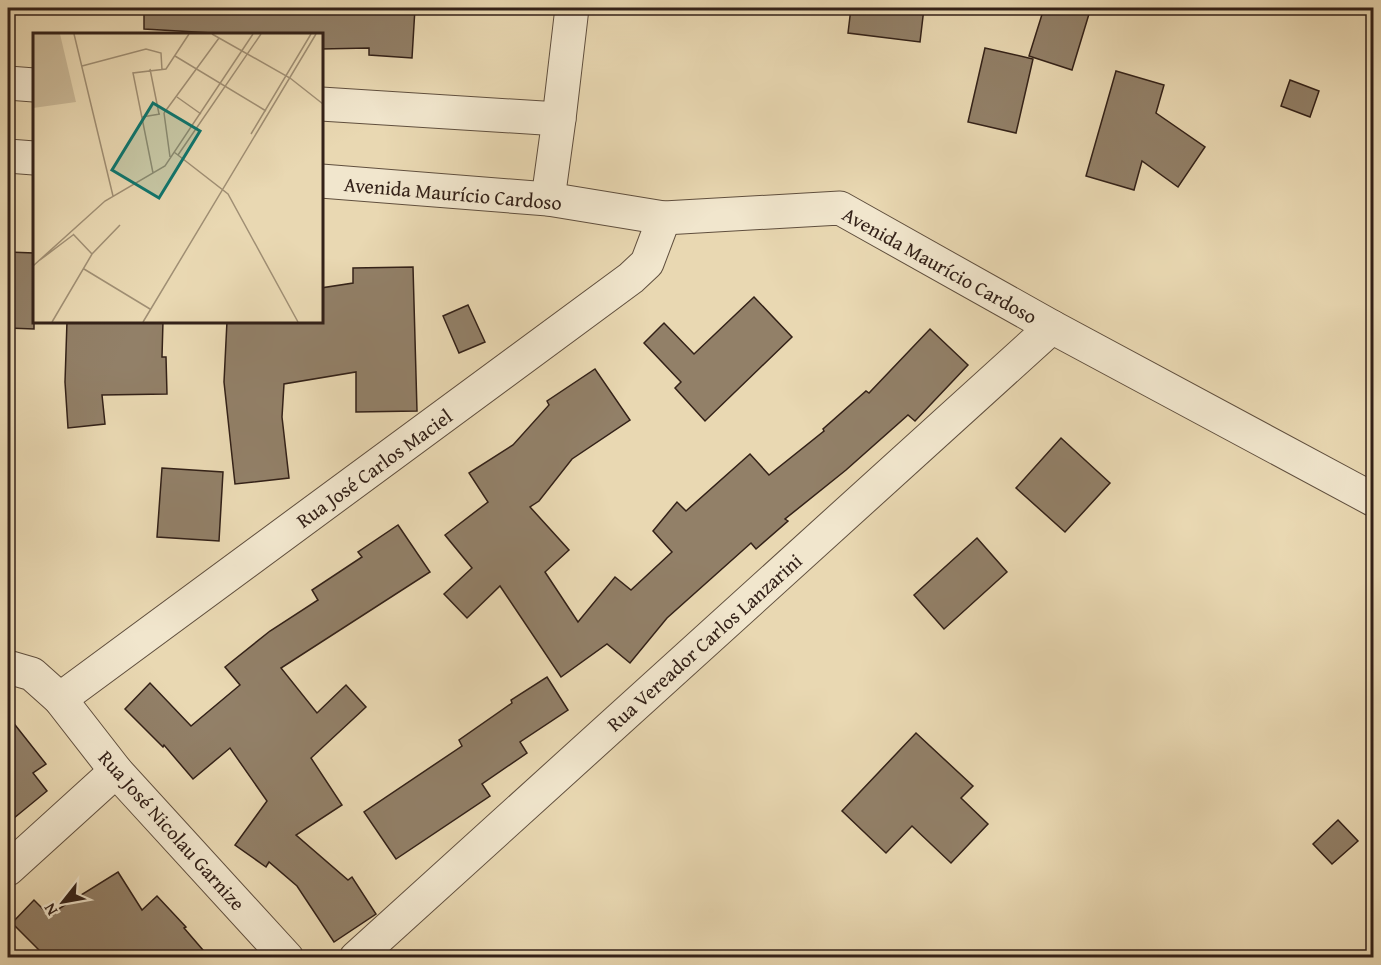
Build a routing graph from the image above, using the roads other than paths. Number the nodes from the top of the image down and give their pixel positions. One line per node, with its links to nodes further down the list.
1 (572, 8): 5 (street)
2 (8, 83): 3 (street)
3 (33, 85)
4 (322, 104): 5 (street)
5 (560, 119): 9 (street)
6 (8, 156): 7 (street)
7 (33, 158)
8 (322, 181): 9 (street, Avenida Maurício Cardoso)
9 (548, 199): 10 (street, Avenida Maurício Cardoso)
10 (664, 218): 11 (street, Avenida Maurício Cardoso); 14 (street, Rua José Carlos Maciel)
11 (1052, 327): 12 (street, Avenida Maurício Cardoso); 18 (street, Rua Vereador Carlos Lanzarini)
12 (1374, 500)
13 (8, 667): 14 (street, Rua José Nicolau Garnize)
14 (60, 699): 15 (street, Rua José Nicolau Garnize)
15 (116, 771): 16 (street); 17 (street, Rua José Nicolau Garnize)
16 (8, 869)
17 (287, 957)
18 (356, 957)

